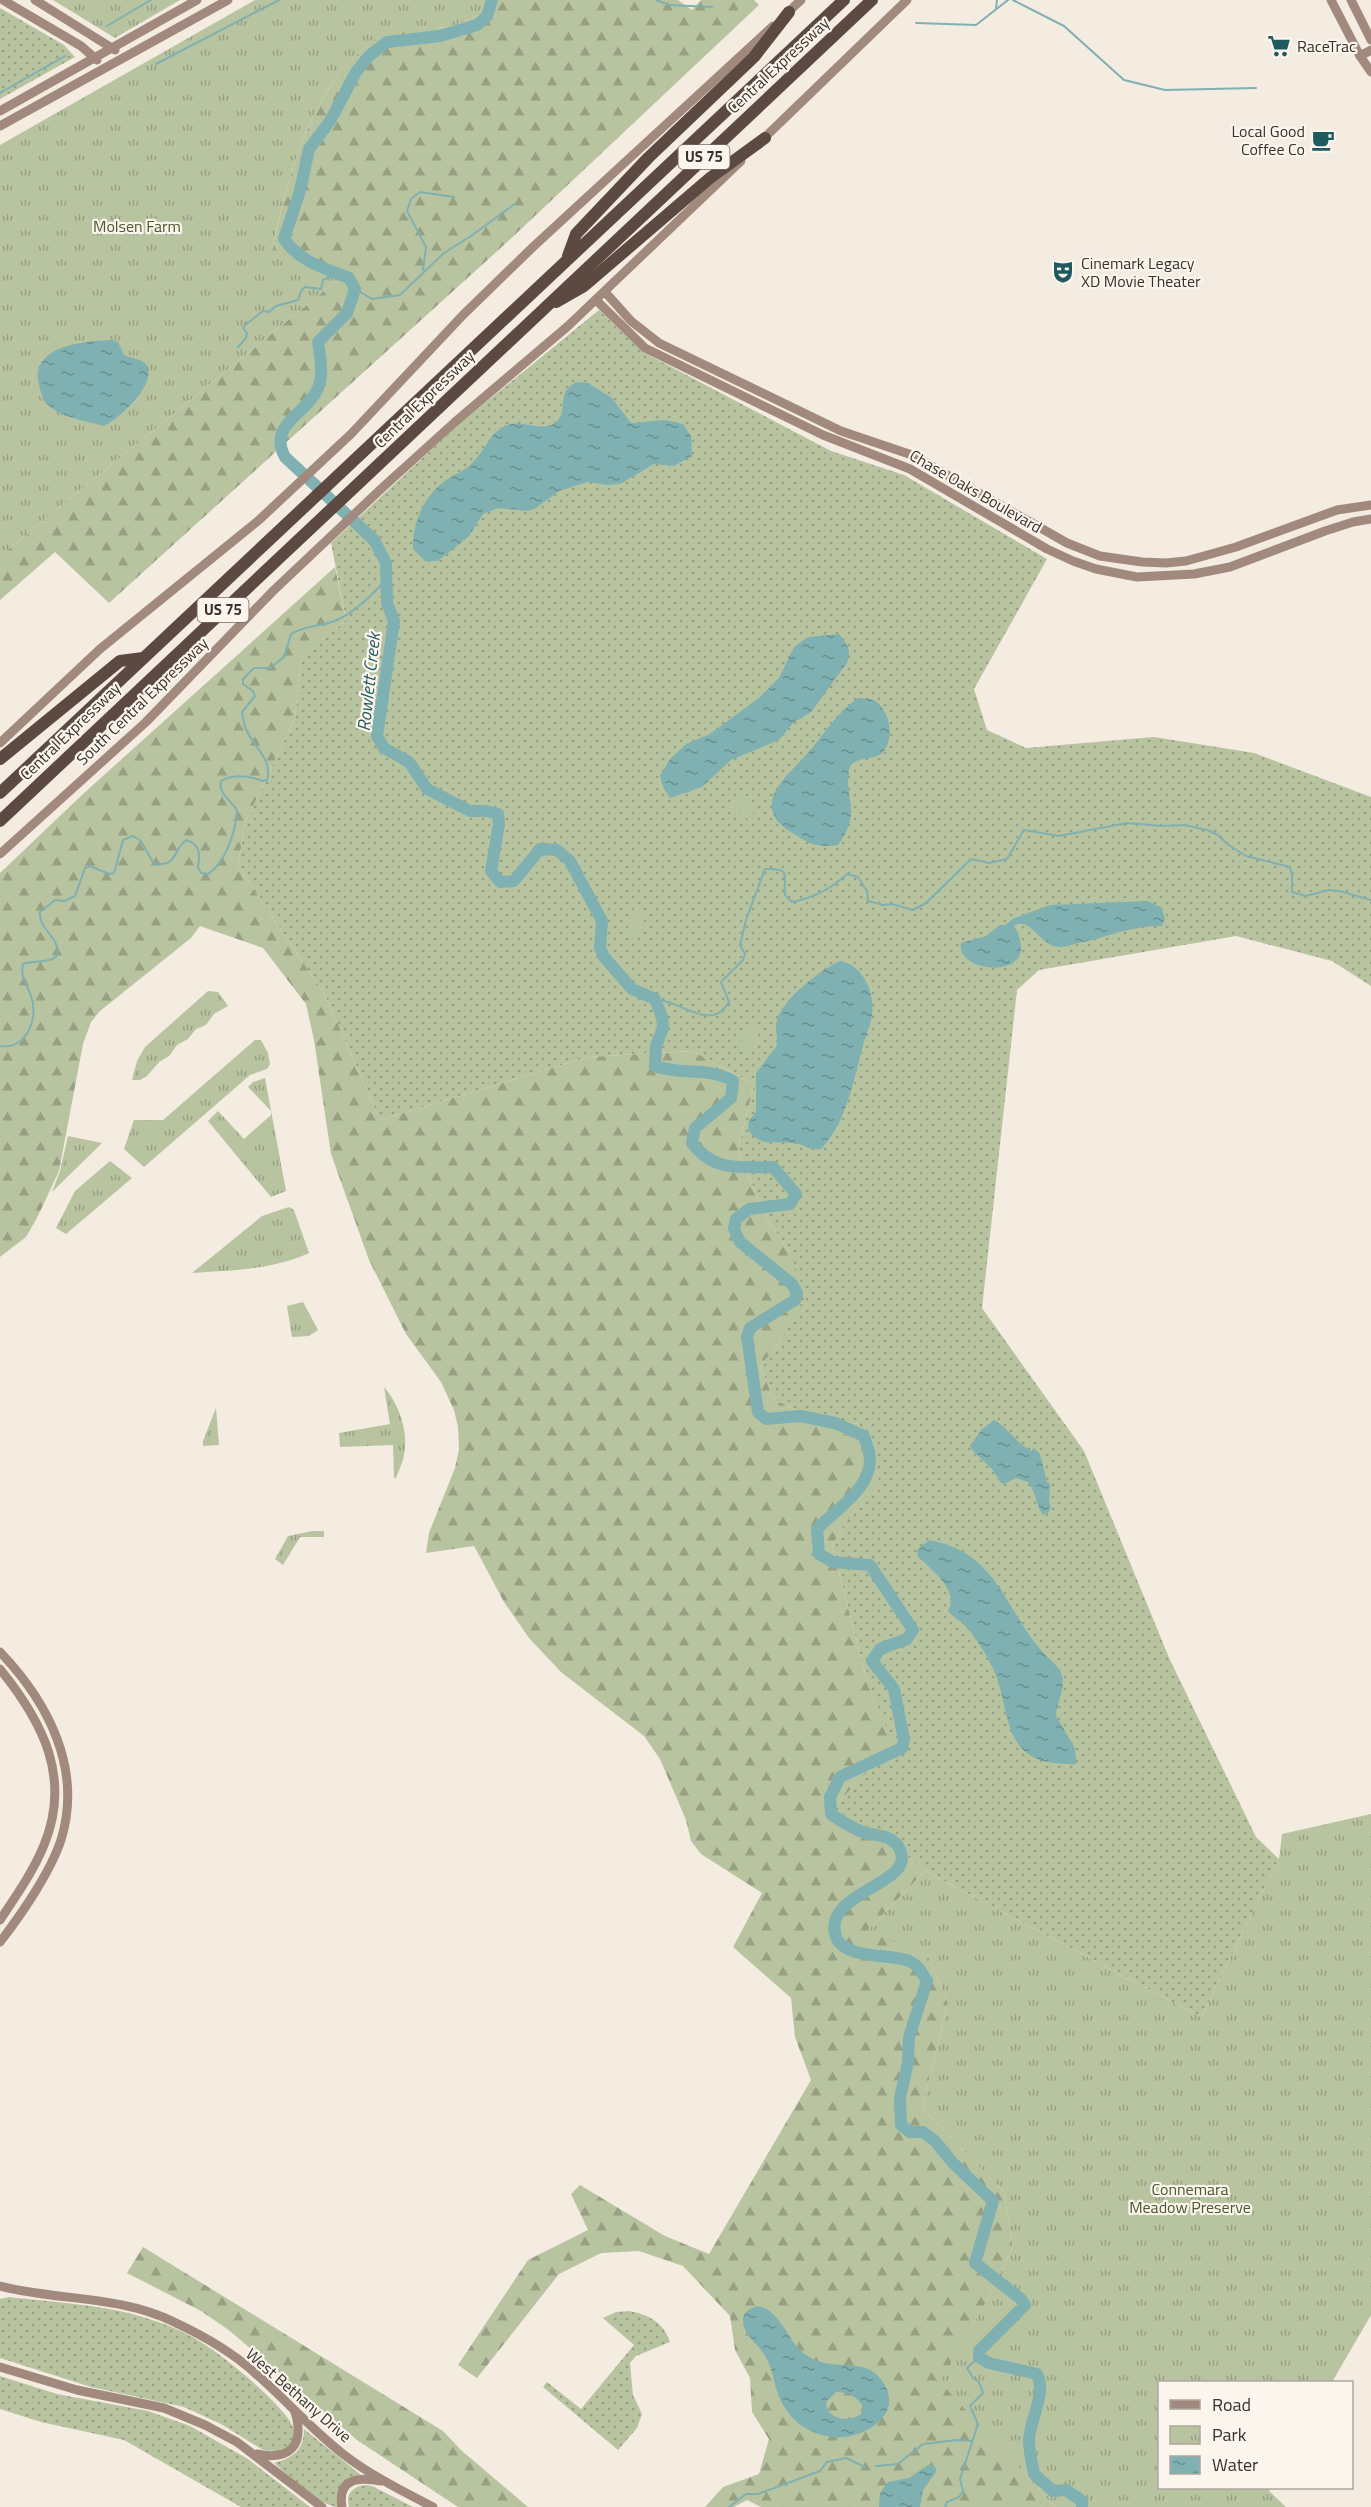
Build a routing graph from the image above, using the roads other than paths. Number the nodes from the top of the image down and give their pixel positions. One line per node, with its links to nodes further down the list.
1 (3, 0): 16 (main road)
2 (34, 0): 13 (main road)
3 (197, 0): 13 (main road)
4 (228, 0): 17 (main road)
5 (801, 0): 11 (main road, Central Expressway)
6 (844, 0): 23 (highway, Central Expressway / US 75)
7 (872, 0): 26 (highway, Central Expressway / US 75)
8 (907, 0): 22 (main road)
9 (1331, 0): 15 (main road)
10 (1351, 0): 12 (main road)
11 (789, 12): 23 (highway); 39 (main road, Central Expressway)
12 (1371, 40)
13 (113, 48): 16 (main road); 17 (main road)
14 (1371, 50): 15 (main road)
15 (1360, 56): 19 (main road)
16 (95, 57): 18 (main road); 20 (main road)
17 (120, 60): 18 (main road)
18 (106, 67): 21 (main road)
19 (1371, 72)
20 (0, 111)
21 (0, 126)
22 (765, 138): 24 (main road); 26 (highway)
23 (567, 260): 38 (highway, Central Expressway / US 75)
24 (605, 292): 25 (main road); 27 (main road, Chase Oaks Boulevard)
25 (596, 300): 28 (main road, Chase Oaks Boulevard); 43 (main road, South Central Expressway)
26 (537, 314): 42 (highway, Central Expressway / US 75)
27 (710, 367): 28 (main road); 29 (main road, Chase Oaks Boulevard)
28 (704, 378): 29 (main road, Chase Oaks Boulevard)
29 (839, 436): 30 (main road, Chase Oaks Boulevard); 31 (main road, Chase Oaks Boulevard)
30 (972, 490): 31 (main road); 34 (main road, Chase Oaks Boulevard)
31 (966, 501): 36 (main road, Chase Oaks Boulevard)
32 (1371, 505): 35 (main road, Chase Oaks Boulevard)
33 (1371, 519): 37 (main road, Chase Oaks Boulevard)
34 (1100, 556): 35 (main road, Chase Oaks Boulevard); 36 (main road)
35 (1153, 562): 37 (main road)
36 (1096, 569): 37 (main road, Chase Oaks Boulevard)
37 (1152, 576)
38 (143, 658): 40 (highway); 41 (highway, Central Expressway / US 75)
39 (0, 743)
40 (0, 759)
41 (0, 793)
42 (0, 821)
43 (0, 854)
44 (0, 1652): 47 (main road)
45 (0, 1670): 46 (main road)
46 (0, 1920)
47 (0, 1942)
48 (0, 2286): 49 (main road, West Bethany Drive)
49 (11, 2289): 50 (main road); 52 (main road, West Bethany Drive)
50 (0, 2292)
51 (0, 2367): 53 (main road)
52 (294, 2412): 53 (main road); 54 (main road, West Bethany Drive)
53 (252, 2453): 55 (main road)
54 (386, 2482): 56 (main road); 57 (main road, West Bethany Drive)
55 (322, 2507)
56 (342, 2507)
57 (433, 2507)

